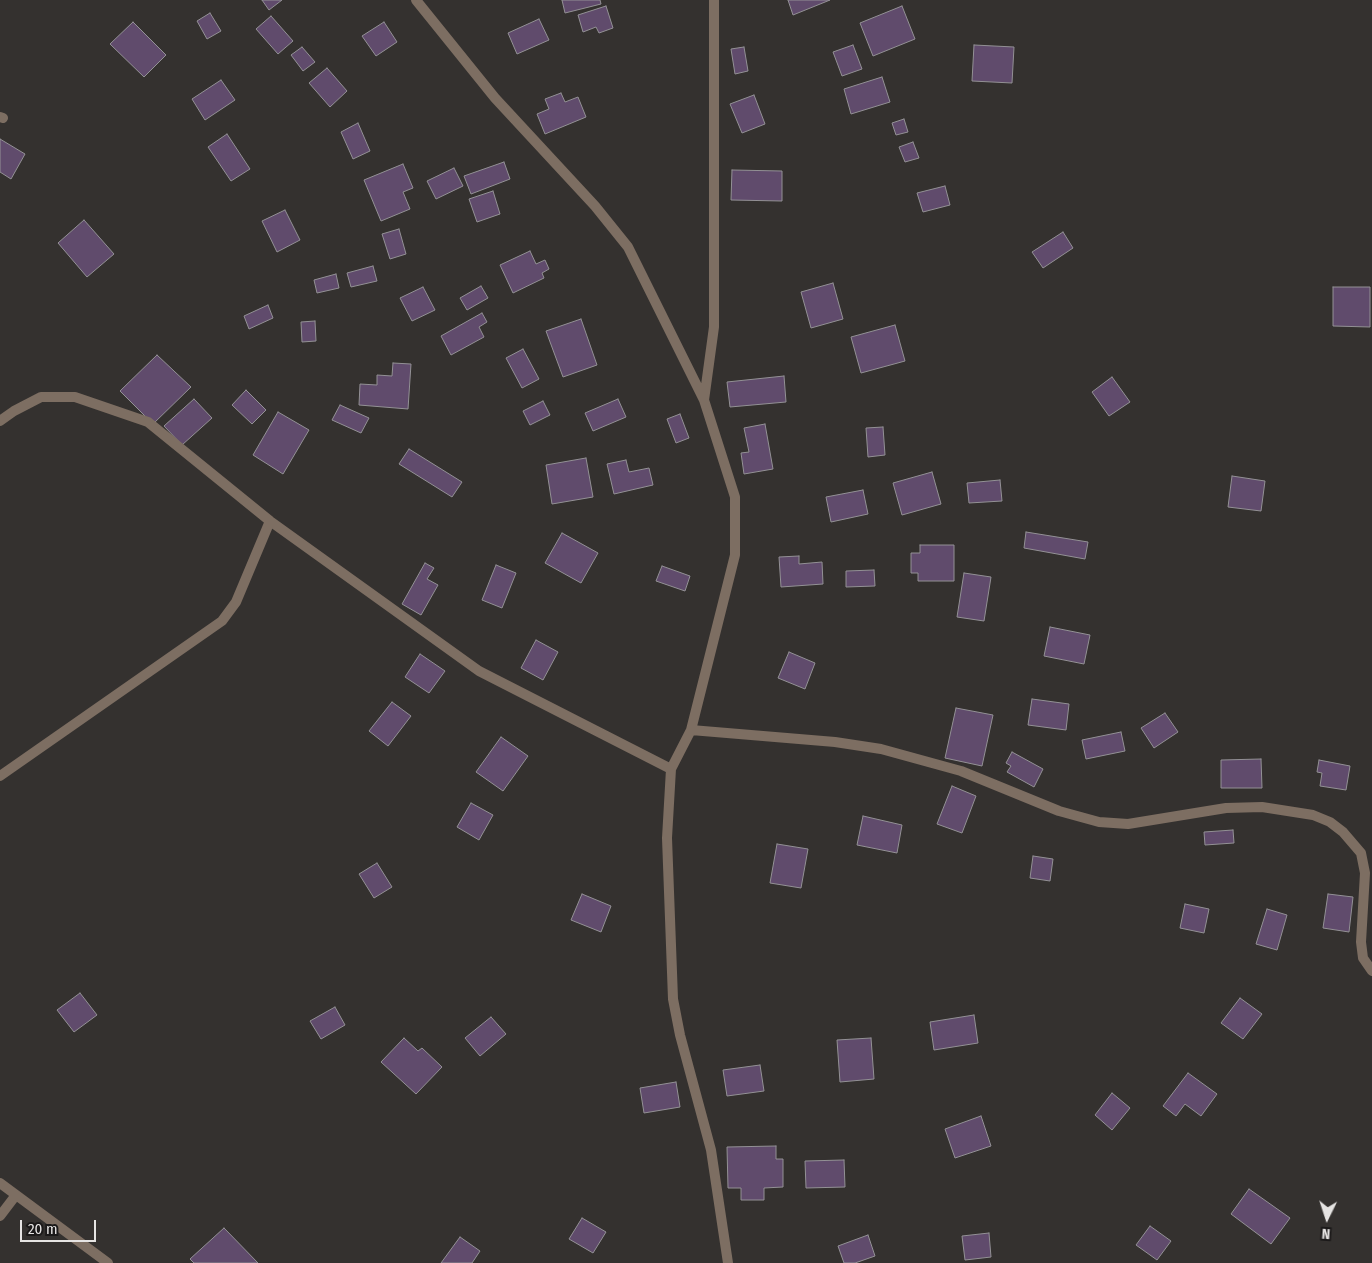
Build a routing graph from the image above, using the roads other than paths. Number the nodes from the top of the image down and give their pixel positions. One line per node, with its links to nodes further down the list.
1 (416, 0): 3 (street)
2 (714, 0): 3 (street)
3 (704, 400): 6 (street)
4 (0, 421): 5 (street)
5 (270, 521): 7 (street); 8 (street)
6 (691, 730): 7 (street); 9 (street)
7 (671, 769): 14 (street)
8 (0, 776)
9 (1372, 971)
10 (0, 1183): 11 (street)
11 (16, 1195): 12 (street); 13 (street)
12 (0, 1216)
13 (108, 1263)
14 (728, 1263)

